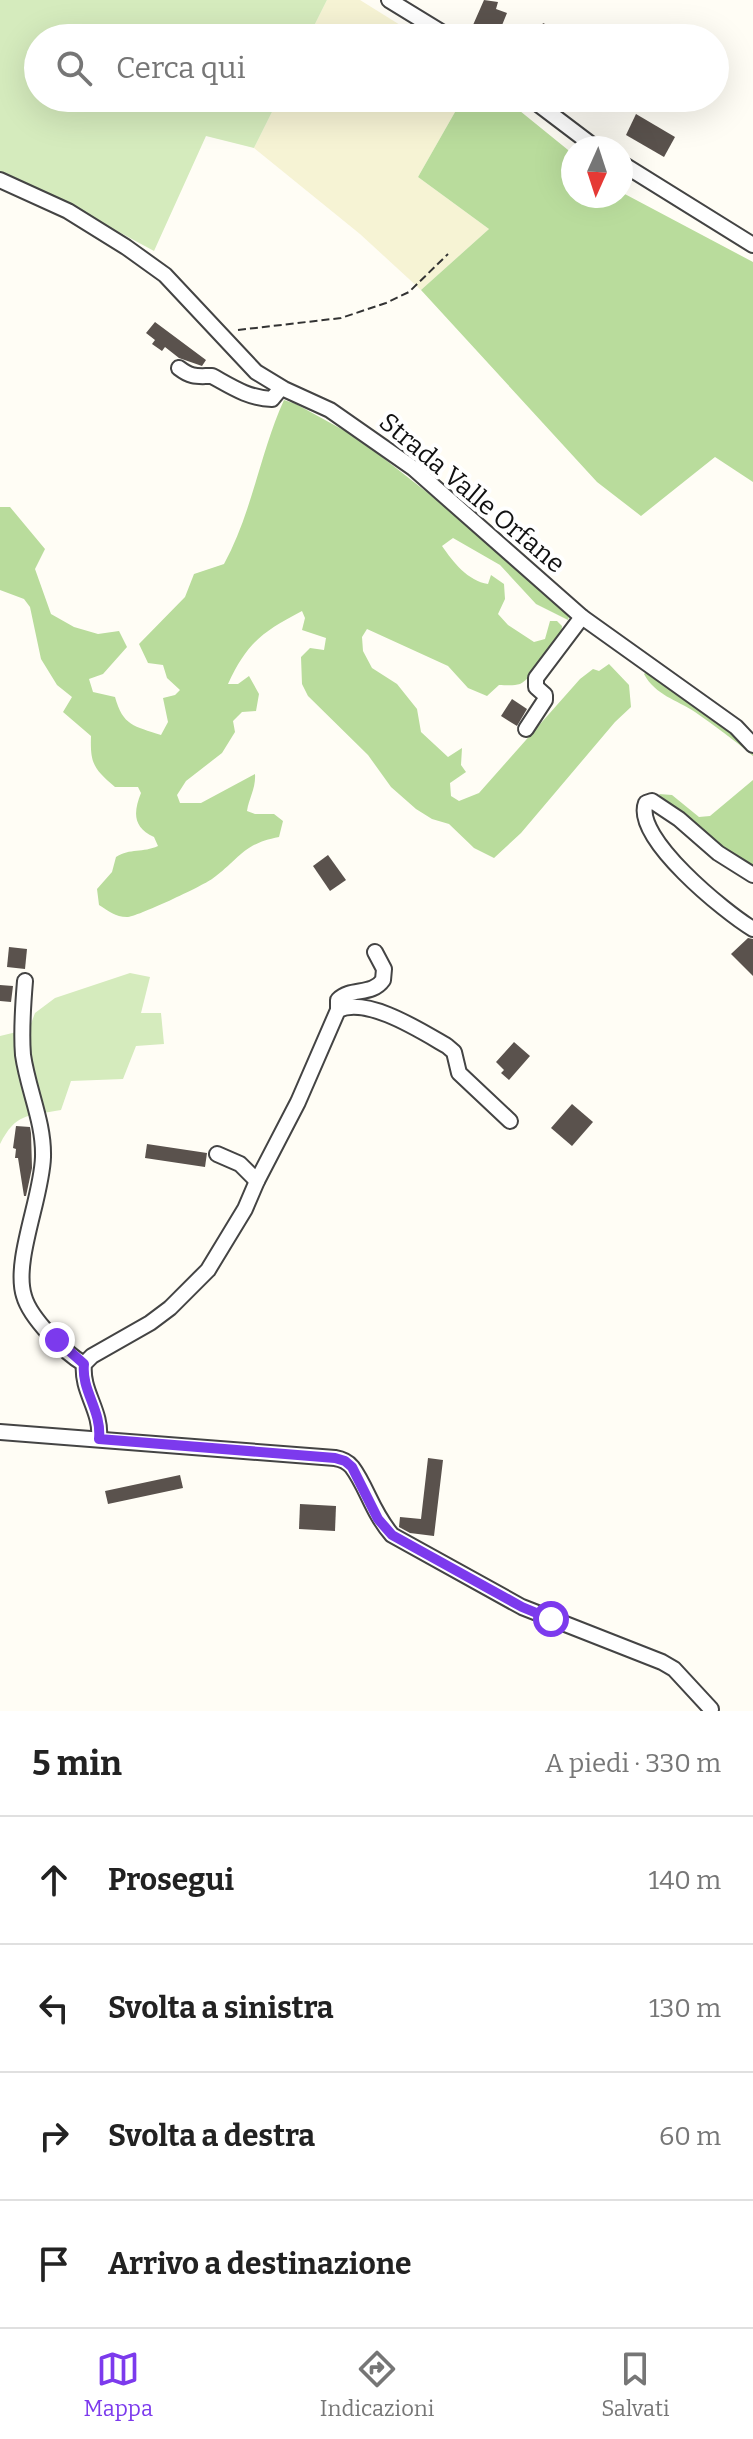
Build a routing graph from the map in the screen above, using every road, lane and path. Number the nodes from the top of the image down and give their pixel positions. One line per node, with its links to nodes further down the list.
1 (389, 0): 2 (street)
2 (428, 24)
3 (548, 112): 4 (street)
4 (580, 136)
5 (633, 170): 7 (street)
6 (0, 180): 9 (street, Strada Valle Orfane)
7 (753, 245)
8 (448, 254): 9 (path)
9 (222, 337): 11 (street, Strada Valle Orfane)
10 (179, 368): 11 (street)
11 (281, 388): 12 (street, Strada Valle Orfane)
12 (582, 617): 13 (street); 14 (street, Strada Valle Orfane)
13 (526, 729)
14 (753, 745)
15 (753, 875): 16 (street)
16 (753, 929)
17 (375, 952): 19 (street)
18 (25, 981): 23 (street)
19 (338, 1010): 20 (street); 22 (street)
20 (510, 1121)
21 (217, 1154): 22 (street)
22 (257, 1181): 23 (street)
23 (84, 1364): 25 (street)
24 (0, 1432): 25 (street)
25 (99, 1439): 26 (street)
26 (711, 1709)

